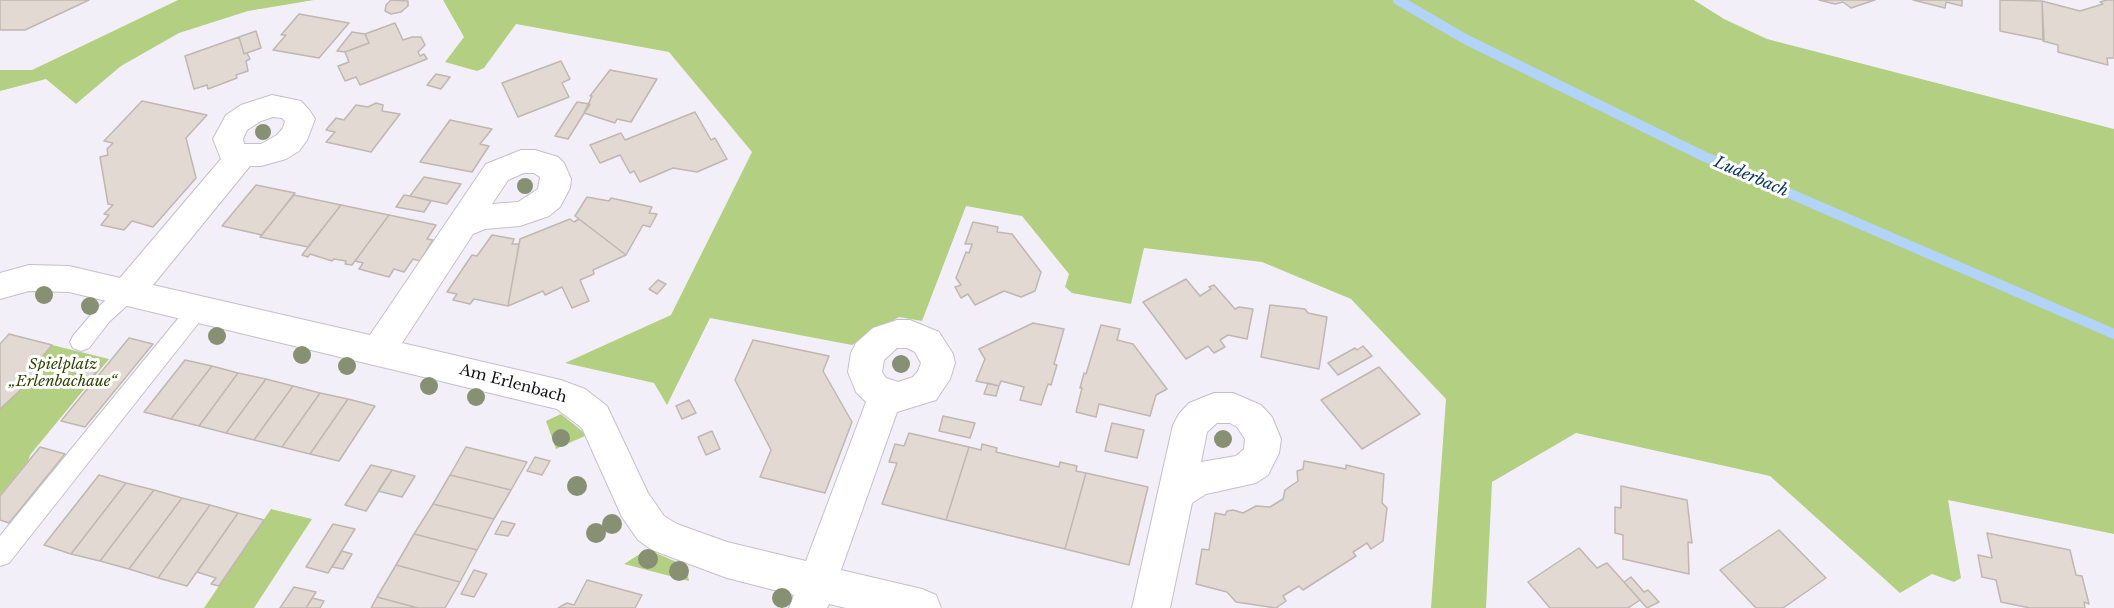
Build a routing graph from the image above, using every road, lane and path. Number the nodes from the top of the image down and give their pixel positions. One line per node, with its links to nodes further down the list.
1 (242, 155): 4 (street)
2 (462, 225): 7 (street)
3 (0, 286): 4 (street, Am Erlenbach)
4 (126, 294): 5 (street, Am Erlenbach); 6 (lane)
5 (197, 310): 7 (street, Am Erlenbach); 10 (lane)
6 (81, 342)
7 (378, 351): 11 (street, Am Erlenbach)
8 (886, 395): 11 (street)
9 (1177, 493): 13 (street)
10 (0, 555)
11 (813, 595): 12 (street, Am Erlenbach)
12 (922, 608)
13 (1151, 608)

